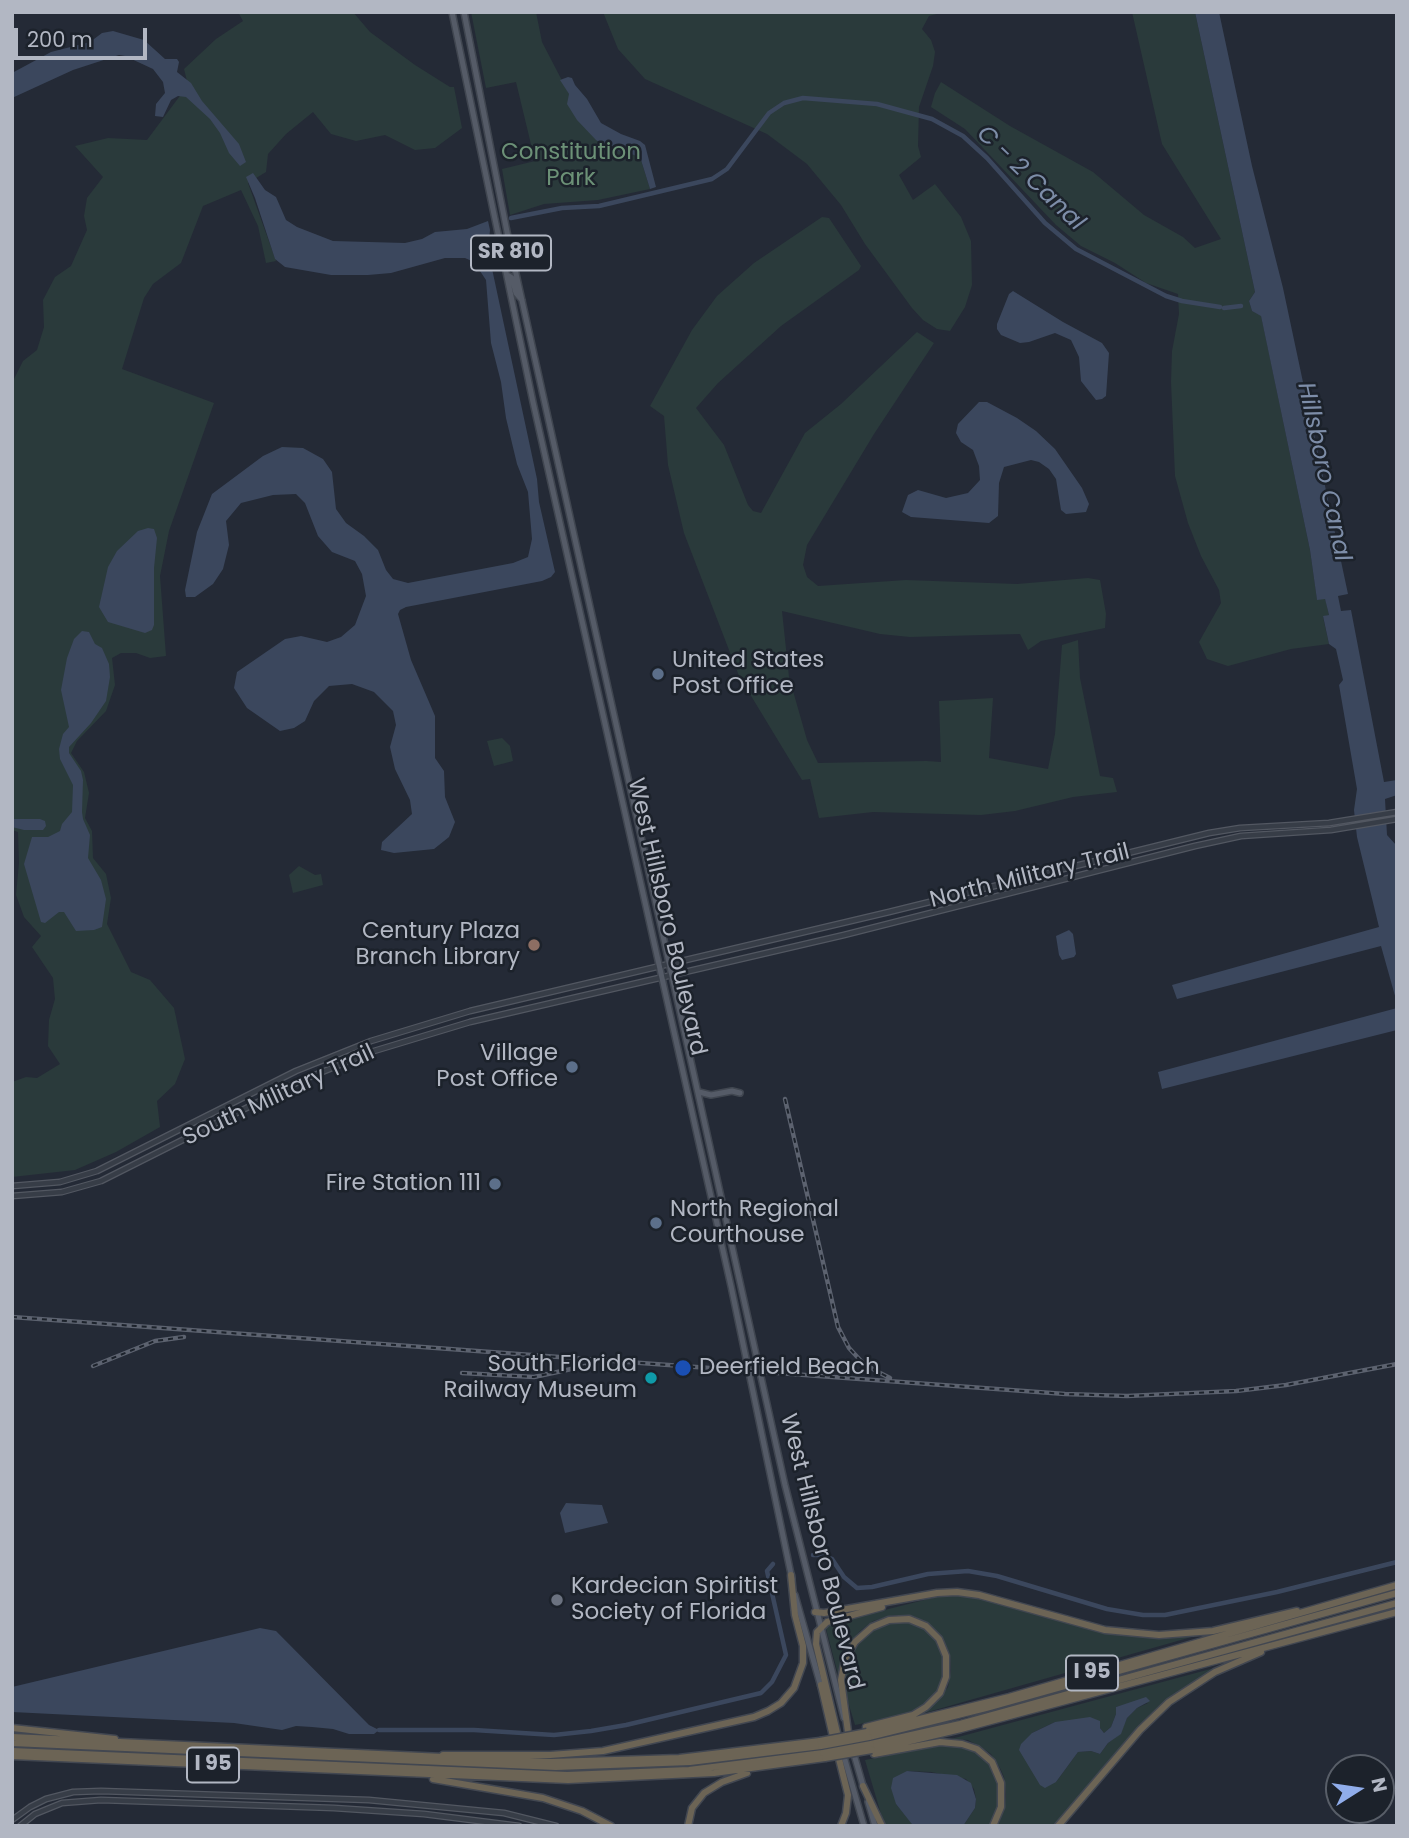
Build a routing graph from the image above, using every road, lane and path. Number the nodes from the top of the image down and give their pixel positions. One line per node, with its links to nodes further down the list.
1 (452, 12): 3 (main road, West Hillsboro Boulevard / SR 810)
2 (464, 12): 4 (main road, West Hillsboro Boulevard / SR 810)
3 (507, 275): 4 (main road); 5 (main road, West Hillsboro Boulevard / SR 810)
4 (523, 301): 6 (main road, West Hillsboro Boulevard / SR 810)
5 (588, 649): 6 (main road); 7 (main road, West Hillsboro Boulevard / SR 810)
6 (602, 661): 8 (main road, West Hillsboro Boulevard / SR 810)
7 (592, 666): 8 (main road); 12 (main road, West Hillsboro Boulevard / SR 810)
8 (605, 674): 11 (main road, West Hillsboro Boulevard / SR 810)
9 (1395, 812): 11 (street, North Military Trail)
10 (1396, 819): 13 (street, North Military Trail)
11 (670, 964): 12 (street, South Military Trail); 13 (main road, West Hillsboro Boulevard / SR 810)
12 (659, 967): 14 (main road, West Hillsboro Boulevard / SR 810); 17 (street, South Military Trail)
13 (672, 975): 14 (street, South Military Trail); 15 (main road, West Hillsboro Boulevard / SR 810)
14 (661, 978): 18 (street, South Military Trail); 19 (main road, West Hillsboro Boulevard / SR 810)
15 (698, 1092): 16 (main road); 20 (main road, West Hillsboro Boulevard / SR 810)
16 (740, 1093)
17 (12, 1186)
18 (12, 1196)
19 (715, 1213): 20 (main road); 21 (main road, West Hillsboro Boulevard / SR 810)
20 (727, 1226): 22 (main road, West Hillsboro Boulevard / SR 810)
21 (735, 1302): 22 (main road); 23 (main road, West Hillsboro Boulevard / SR 810)
22 (748, 1318): 29 (main road, West Hillsboro Boulevard / SR 810)
23 (791, 1575): 33 (main road, West Hillsboro Boulevard / SR 810); 43 (highway)
24 (1397, 1585): 28 (highway, I 95)
25 (1397, 1593): 38 (highway)
26 (919, 1597): 28 (highway); 29 (highway); 31 (highway)
27 (1397, 1603): 38 (highway)
28 (1316, 1608): 38 (highway, I 95)
29 (815, 1612): 31 (main road, West Hillsboro Boulevard / SR 810)
30 (1397, 1612): 32 (highway, I 95)
31 (819, 1628): 35 (main road, West Hillsboro Boulevard / SR 810); 37 (highway)
32 (1280, 1644): 38 (highway, I 95); 58 (highway)
33 (821, 1685): 37 (main road, West Hillsboro Boulevard / SR 810); 53 (highway)
34 (12, 1728): 40 (highway)
35 (848, 1732): 38 (highway); 46 (main road, West Hillsboro Boulevard / SR 810)
36 (12, 1737): 40 (highway, I 95)
37 (837, 1739): 38 (highway, I 95, bridge); 41 (highway, I 95, bridge); 54 (main road, West Hillsboro Boulevard / SR 810)
38 (870, 1741): 41 (highway, bridge); 41 (highway, I 95, bridge); 57 (highway)
39 (12, 1743): 41 (highway)
40 (134, 1743): 43 (highway, I 95)
41 (822, 1750): 42 (highway); 43 (highway, I 95); 44 (highway, I 95)
42 (12, 1753): 45 (highway, I 95)
43 (427, 1757)
44 (763, 1768): 45 (highway, I 95); 52 (highway)
45 (414, 1775): 51 (highway)
46 (863, 1786): 55 (main road, West Hillsboro Boulevard / SR 810); 56 (highway)
47 (12, 1820): 50 (street)
48 (20, 1826): 49 (street)
49 (519, 1826)
50 (556, 1826)
51 (611, 1826)
52 (688, 1826)
53 (841, 1826)
54 (864, 1826)
55 (875, 1826)
56 (882, 1826)
57 (993, 1826)
58 (1058, 1826)

